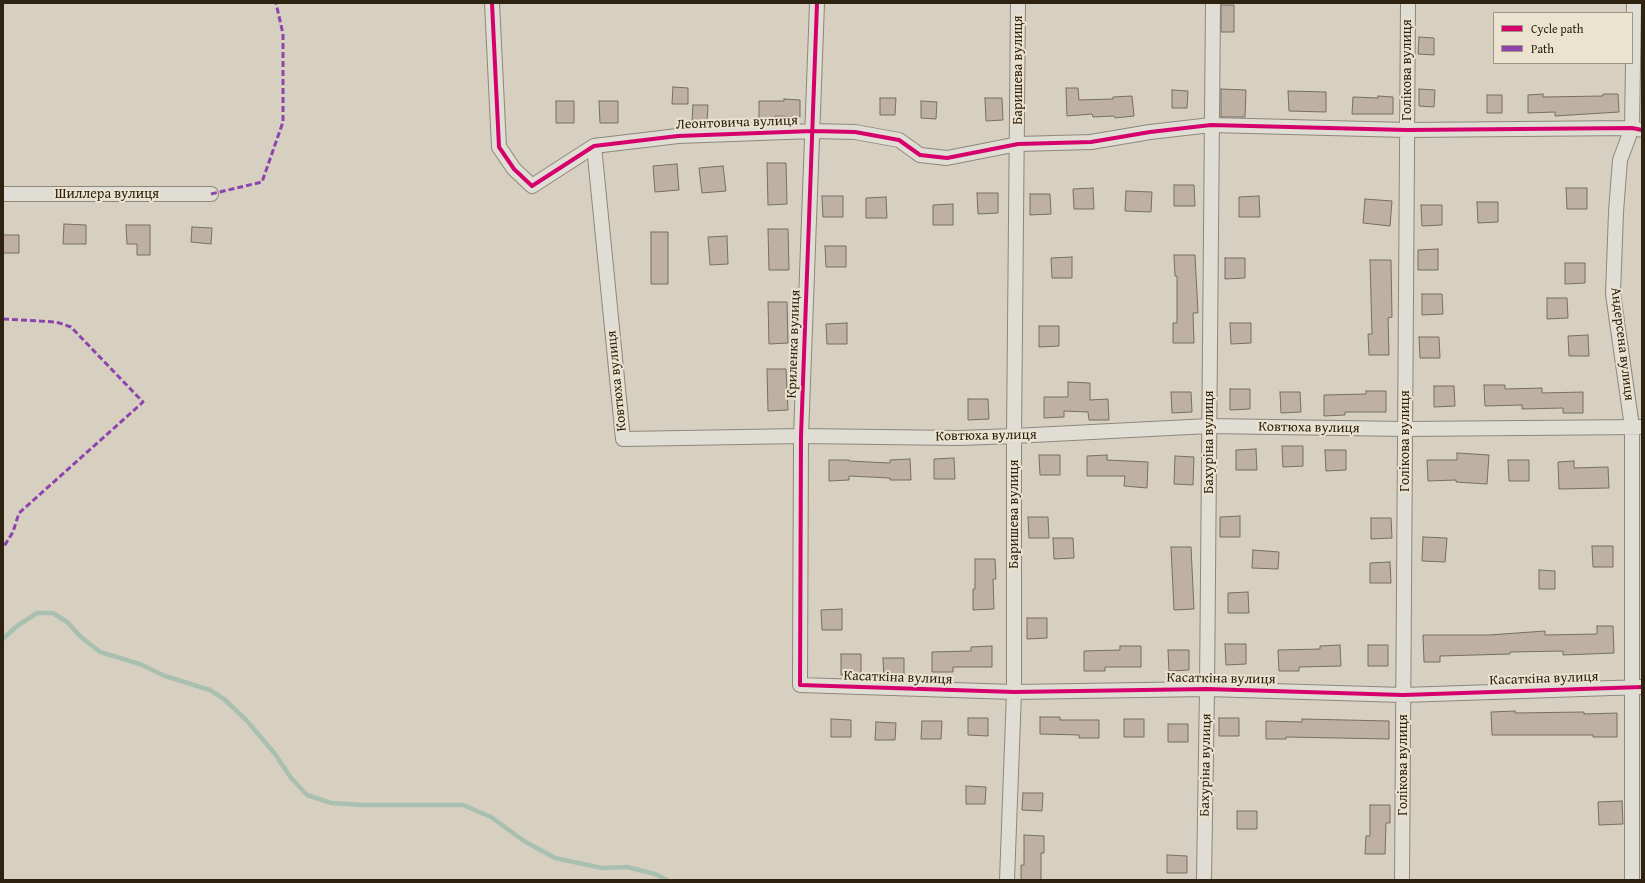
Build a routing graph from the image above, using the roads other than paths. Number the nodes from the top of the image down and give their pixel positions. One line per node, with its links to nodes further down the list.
1 (492, 3): 12 (street)
2 (817, 3): 10 (street, Криленка вулиця)
3 (1018, 3): 11 (street, Баришева вулиця)
4 (1213, 3): 7 (street, Бахуріна вулиця)
5 (1408, 3): 9 (street, Голікова вулиця)
6 (1634, 3): 8 (street, Андерсена вулиця)
7 (1211, 125): 9 (street, Леонтовича вулиця); 11 (street, Леонтовича вулиця); 15 (street, Бахуріна вулиця)
8 (1637, 129): 9 (street, Леонтовича вулиця); 16 (street, Андерсена вулиця)
9 (1407, 130): 17 (street, Голікова вулиця)
10 (813, 131): 11 (street, Леонтовича вулиця); 12 (street, Леонтовича вулиця); 18 (street, Криленка вулиця)
11 (1018, 144): 19 (street, Баришева вулиця)
12 (594, 146): 18 (street, Ковтюха вулиця)
13 (3, 194): 14 (street, Шиллера вулиця)
14 (211, 194)
15 (1209, 426): 17 (street, Ковтюха вулиця); 19 (street, Ковтюха вулиця); 22 (street, Бахуріна вулиця)
16 (1637, 427): 17 (street, Ковтюха вулиця); 21 (street, Андерсена вулиця)
17 (1405, 429): 24 (street, Голікова вулиця)
18 (801, 436): 19 (street, Ковтюха вулиця); 20 (street, Криленка вулиця)
19 (1014, 436): 23 (street, Баришева вулиця)
20 (800, 685): 23 (street, Касаткіна вулиця)
21 (1638, 687): 24 (street, Касаткіна вулиця); 28 (street, Андерсена вулиця)
22 (1207, 689): 23 (street, Касаткіна вулиця); 24 (street, Касаткіна вулиця); 26 (street, Бахуріна вулиця)
23 (1014, 692): 25 (street, Баришева вулиця)
24 (1403, 695): 27 (street, Голікова вулиця)
25 (1007, 880)
26 (1204, 880)
27 (1402, 880)
28 (1632, 880)

